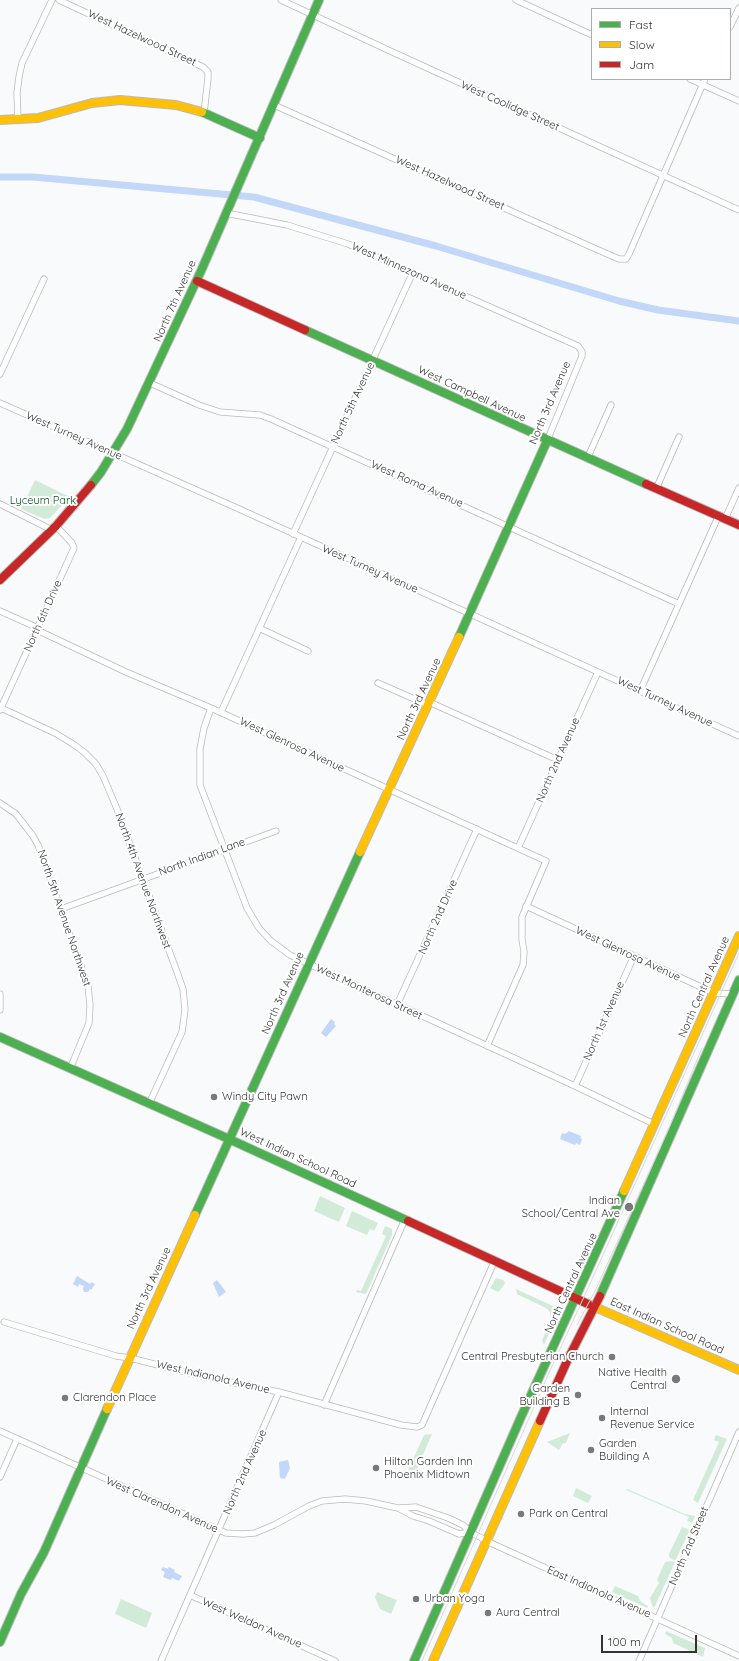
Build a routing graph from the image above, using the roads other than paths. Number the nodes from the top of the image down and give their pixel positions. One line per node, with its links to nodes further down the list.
1 (52, 0): 15 (street)
2 (59, 0): 13 (street, West Hazelwood Street)
3 (282, 0): 7 (street, West Coolidge Street)
4 (319, 0): 7 (main road, North 7th Avenue)
5 (516, 0): 9 (street)
6 (739, 8): 8 (street)
7 (313, 15): 12 (main road, North 7th Avenue); 17 (street, West Coolidge Street)
8 (731, 25)
9 (591, 35)
10 (704, 82): 11 (street); 17 (street)
11 (739, 101)
12 (274, 105): 16 (main road, North 7th Avenue); 17 (street, West Hazelwood Street)
13 (204, 113): 15 (main road); 16 (main road)
14 (0, 120): 15 (main road)
15 (18, 120)
16 (260, 138): 19 (main road, North 7th Avenue)
17 (663, 176): 18 (street, West Coolidge Street)
18 (739, 210)
19 (226, 213): 20 (street, West Minnezona Avenue); 22 (main road, North 7th Avenue)
20 (413, 272): 23 (street, West Minnezona Avenue); 24 (street, North 5th Avenue)
21 (44, 279): 25 (street)
22 (197, 280): 24 (main road, West Campbell Avenue); 26 (main road, North 7th Avenue)
23 (582, 352): 30 (street, North 3rd Avenue)
24 (373, 360): 30 (main road, West Campbell Avenue); 31 (street, North 5th Avenue)
25 (0, 374)
26 (150, 383): 31 (street, West Roma Avenue); 32 (main road, North 7th Avenue)
27 (0, 403): 32 (street, West Turney Avenue)
28 (611, 405): 33 (street)
29 (679, 437): 35 (street)
30 (547, 441): 33 (main road, West Campbell Avenue); 39 (main road, North 3rd Avenue)
31 (333, 446): 39 (street, West Roma Avenue); 41 (street, North 5th Avenue)
32 (113, 453): 40 (main road, North 7th Avenue); 41 (street, West Turney Avenue)
33 (587, 459): 35 (main road, West Campbell Avenue)
34 (739, 488): 37 (street)
35 (656, 489): 37 (main road, West Campbell Avenue)
36 (0, 504): 40 (street)
37 (722, 518): 38 (main road, West Campbell Avenue); 44 (street)
38 (739, 525)
39 (509, 526): 44 (street, West Roma Avenue); 46 (main road, North 3rd Avenue)
40 (54, 528): 43 (main road, North 7th Avenue); 48 (street, North 6th Drive)
41 (294, 534): 42 (street, West Turney Avenue)
42 (301, 537): 46 (street, West Turney Avenue); 47 (street)
43 (0, 580)
44 (679, 604): 52 (street)
45 (0, 610): 48 (street, West Glenrosa Avenue)
46 (470, 614): 50 (street, West Turney Avenue); 53 (main road, North 3rd Avenue)
47 (259, 628): 49 (street); 56 (street)
48 (37, 629): 54 (street, West Glenrosa Avenue); 55 (street, North 6th Drive)
49 (308, 651)
50 (598, 672): 52 (street, West Turney Avenue); 58 (street, North 2nd Avenue)
51 (378, 683): 53 (street)
52 (640, 691): 57 (street, West Turney Avenue)
53 (429, 703): 58 (street); 59 (main road, North 3rd Avenue)
54 (211, 708): 56 (street, West Glenrosa Avenue); 63 (street, West Monterosa Street)
55 (0, 710): 65 (street, North 4th Avenue Northwest)
56 (221, 712): 59 (street, West Glenrosa Avenue)
57 (739, 736)
58 (558, 760): 64 (street, North 2nd Avenue)
59 (389, 790): 61 (street, West Glenrosa Avenue); 70 (main road, North 3rd Avenue)
60 (0, 803): 67 (street, North 5th Avenue Northwest)
61 (477, 829): 64 (street, West Glenrosa Avenue); 75 (street, North 2nd Drive)
62 (276, 830): 63 (street, North Indian Lane)
63 (224, 848): 65 (street, North Indian Lane); 70 (street, West Monterosa Street)
64 (518, 848): 66 (street, West Glenrosa Avenue)
65 (142, 879): 67 (street, North Indian Lane); 81 (street, North 4th Avenue Northwest)
66 (526, 906): 69 (street, West Glenrosa Avenue); 78 (street)
67 (61, 909): 79 (street, North 5th Avenue Northwest)
68 (739, 936): 72 (main road, North Central Avenue)
69 (634, 956): 72 (street, West Glenrosa Avenue); 80 (street, North 1st Avenue)
70 (309, 964): 75 (street, West Monterosa Street); 83 (main road, North 3rd Avenue)
71 (739, 980): 74 (main road)
72 (714, 993): 74 (street, West Glenrosa Avenue); 82 (main road, North Central Avenue)
73 (0, 994): 76 (street)
74 (733, 994): 88 (main road)
75 (397, 1004): 78 (street, West Monterosa Street)
76 (0, 1010)
77 (0, 1037): 79 (main road, West Indian School Road)
78 (487, 1046): 80 (street, West Monterosa Street)
79 (70, 1069): 81 (main road, West Indian School Road)
80 (575, 1086): 82 (street, West Monterosa Street)
81 (149, 1104): 83 (main road, West Indian School Road)
82 (654, 1124): 86 (main road, North Central Avenue)
83 (229, 1139): 84 (main road, West Indian School Road); 90 (main road, North 3rd Avenue)
84 (405, 1219): 85 (main road, West Indian School Road); 93 (street)
85 (495, 1260): 86 (main road, West Indian School Road); 93 (street, West Indianola Avenue)
86 (576, 1298): 87 (main road, West Indian School Road); 101 (main road, North Central Avenue)
87 (585, 1302): 88 (main road, East Indian School Road)
88 (595, 1307): 91 (main road, East Indian School Road); 102 (main road)
89 (4, 1322): 90 (street, West Indianola Avenue)
90 (130, 1358): 92 (street, West Indianola Avenue); 97 (main road, North 3rd Avenue)
91 (739, 1370)
92 (279, 1392): 93 (street, West Indianola Avenue); 100 (street, North 2nd Avenue)
93 (324, 1405)
94 (0, 1430): 96 (street, West Clarendon Avenue)
95 (739, 1432): 104 (street, North 2nd Street)
96 (17, 1439): 97 (street, West Clarendon Avenue); 98 (street)
97 (81, 1468): 100 (street, West Clarendon Avenue); 105 (main road, North 3rd Avenue)
98 (0, 1477)
99 (398, 1508): 100 (street, West Clarendon Avenue); 101 (street, West Clarendon Avenue); 101 (street, West Clarendon Avenue)
100 (219, 1531): 103 (street, North 2nd Avenue)
101 (470, 1532): 102 (street, West Clarendon Avenue); 109 (main road, North Central Avenue)
102 (483, 1539): 104 (street, East Indianola Avenue); 110 (main road)
103 (190, 1596): 107 (street, North 2nd Avenue); 108 (street, West Weldon Avenue)
104 (657, 1619): 106 (street, East Indianola Avenue); 111 (street, North 2nd Street)
105 (0, 1642)
106 (739, 1656)
107 (162, 1661)
108 (334, 1661)
109 (414, 1661)
110 (434, 1661)
111 (639, 1661)

